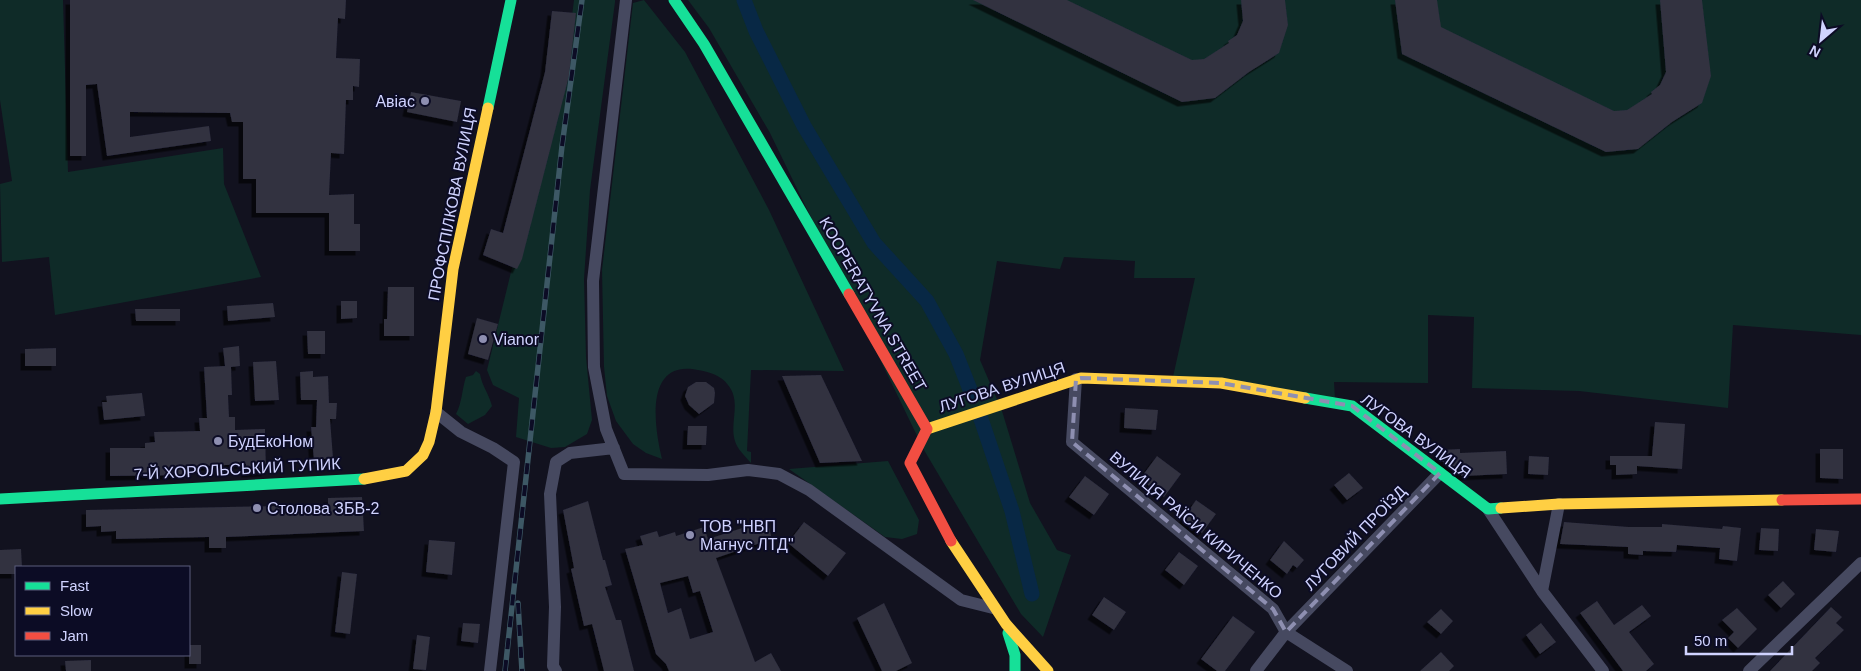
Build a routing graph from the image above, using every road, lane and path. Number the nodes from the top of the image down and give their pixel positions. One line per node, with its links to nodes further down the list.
1 (511, 0): 5 (street, ПРОФСПІЛКОВА ВУЛИЦЯ)
2 (626, 0): 7 (street)
3 (674, 0): 6 (street, KOOPERATYVNA STREET)
4 (1076, 379): 6 (street, ЛУГОВА ВУЛИЦЯ); 8 (street, ЛУГОВА ВУЛИЦЯ); 17 (street, ВУЛИЦЯ РАЇСИ КИРИЧЕНКО)
5 (436, 412): 9 (street, 7-Й ХОРОЛЬСЬКИЙ ТУПИК); 18 (street)
6 (927, 429): 15 (street)
7 (614, 448): 15 (street); 19 (street)
8 (1440, 473): 12 (street, ЛУГОВА ВУЛИЦЯ); 17 (street, ЛУГОВИЙ ПРОЇЗД)
9 (0, 499)
10 (1861, 499): 11 (street)
11 (1559, 504): 12 (street); 14 (street)
12 (1488, 509): 14 (street)
13 (1861, 563): 25 (street)
14 (1542, 591): 24 (street)
15 (993, 608): 16 (street)
16 (1006, 627): 20 (street); 21 (street)
17 (1286, 632): 22 (street, ЛУГОВИЙ ПРОЇЗД); 23 (street, ВУЛИЦЯ РАЇСИ КИРИЧЕНКО)
18 (490, 671)
19 (556, 671)
20 (1015, 671)
21 (1048, 671)
22 (1256, 671)
23 (1347, 671)
24 (1604, 671)
25 (1748, 671)

